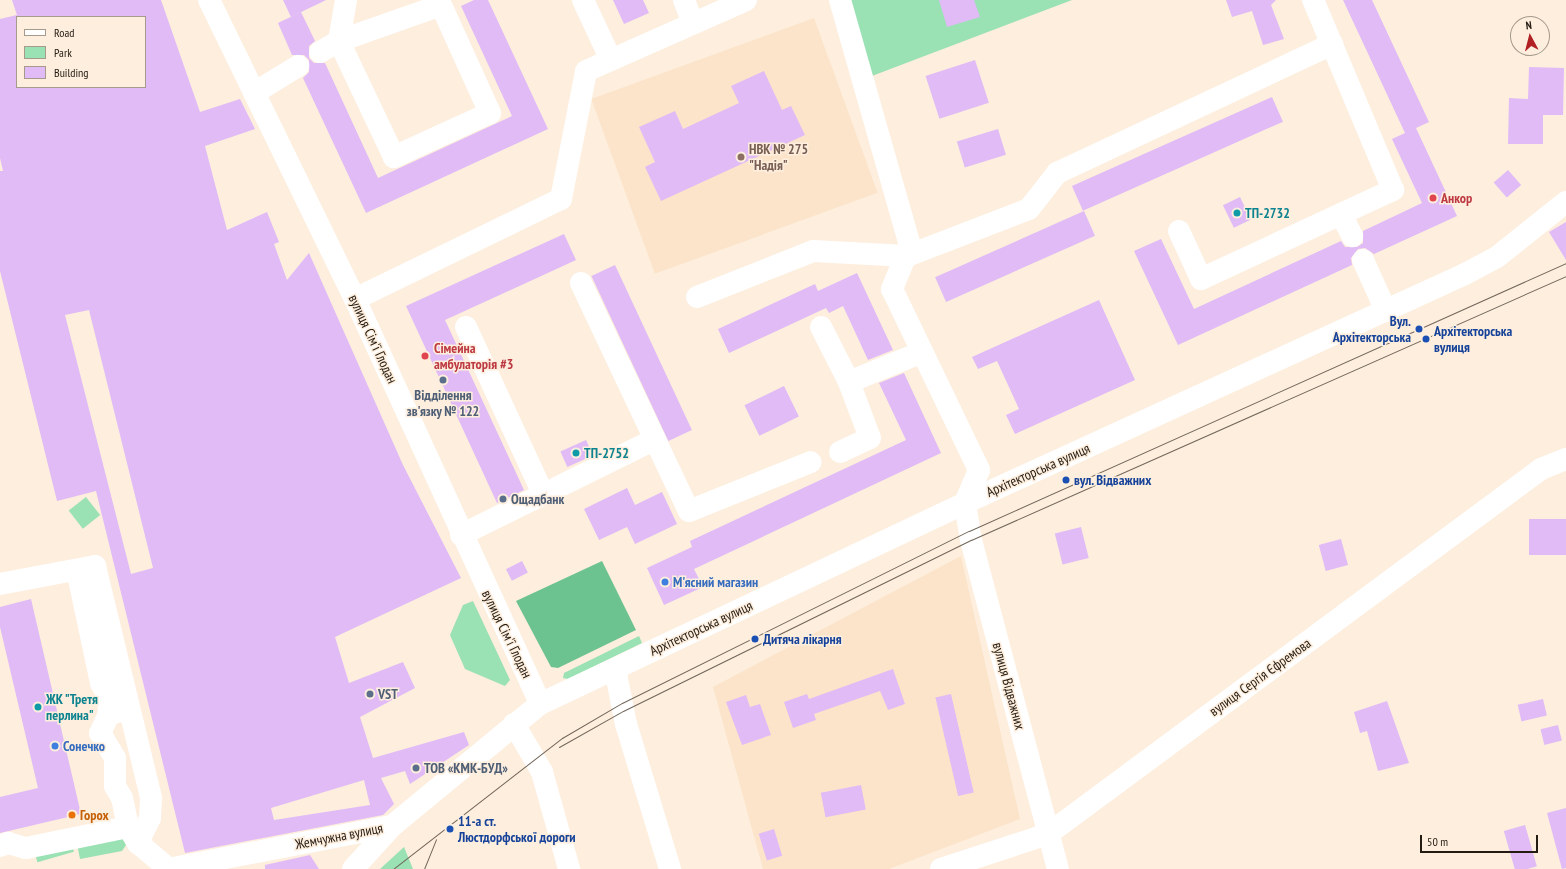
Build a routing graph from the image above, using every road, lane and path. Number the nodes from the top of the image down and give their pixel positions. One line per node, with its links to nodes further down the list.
1 (209, 0): 14 (street, вулиця Сім'ї Глодан)
2 (346, 0): 9 (street)
3 (583, 0): 12 (street)
4 (684, 0): 8 (street)
5 (746, 0): 8 (street)
6 (840, 0): 19 (street)
7 (1313, 0): 10 (street)
8 (693, 23): 12 (street)
9 (339, 41): 9 (street); 11 (street)
10 (1332, 44): 16 (street); 19 (street)
11 (320, 52)
12 (611, 60): 23 (street)
13 (298, 66): 14 (street)
14 (254, 93): 23 (street, вулиця Сім'ї Глодан)
15 (1566, 202): 24 (street, Архітекторська вулиця)
16 (1341, 214): 17 (street); 18 (street)
17 (1179, 231)
18 (1352, 236)
19 (907, 256): 22 (street); 27 (street)
20 (1363, 260): 24 (street)
21 (581, 283): 29 (street)
22 (697, 297)
23 (355, 299): 35 (street, вулиця Сім'ї Глодан)
24 (1386, 311): 34 (street, Архітекторська вулиця)
25 (466, 327): 33 (street)
26 (820, 327): 28 (street)
27 (922, 352): 28 (street); 34 (street)
28 (849, 382): 30 (street)
29 (655, 439): 32 (street); 33 (street)
30 (840, 452)
31 (1566, 459): 42 (street, вулиця Сергія Єфремова)
32 (811, 462)
33 (544, 494): 35 (street)
34 (965, 503): 37 (street, Архітекторська вулиця); 42 (street, вулиця Відважних)
35 (461, 535): 38 (street, вулиця Сім'ї Глодан)
36 (0, 584): 39 (street)
37 (615, 669): 38 (street, Архітекторська вулиця); 48 (street)
38 (540, 704): 40 (street, Жемчужна вулиця)
39 (119, 712): 43 (street); 43 (street)
40 (514, 724): 41 (street, Жемчужна вулиця); 47 (street)
41 (392, 826): 45 (street, Жемчужна вулиця); 46 (street)
42 (1048, 834): 49 (street, вулиця Сергія Єфремова); 50 (street, вулиця Відважних)
43 (133, 835): 44 (street); 45 (street)
44 (0, 846)
45 (162, 869)
46 (353, 869)
47 (569, 869)
48 (670, 869)
49 (941, 869)
50 (1058, 869)

